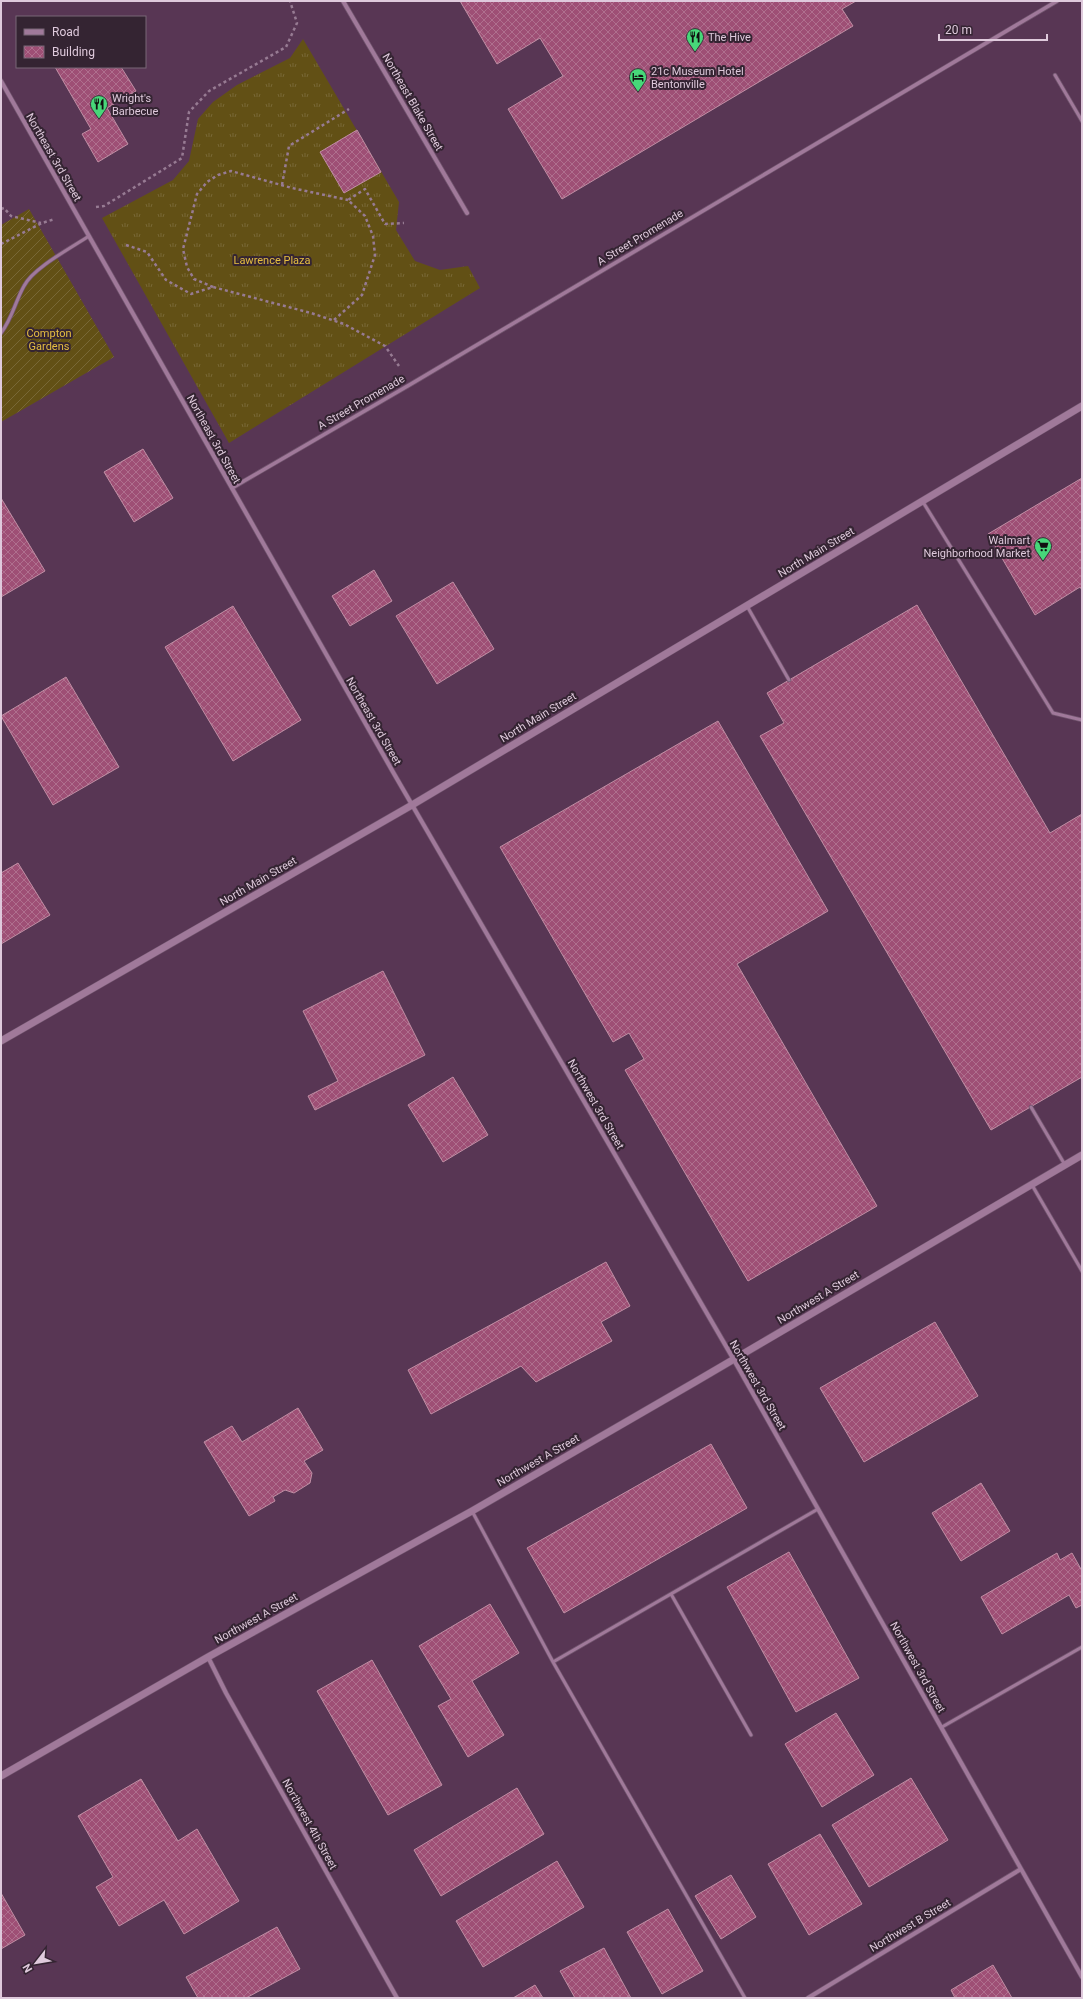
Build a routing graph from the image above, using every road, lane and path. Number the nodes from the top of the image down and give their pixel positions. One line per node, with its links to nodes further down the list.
1 (290, 1): 10 (path)
2 (343, 1): 12 (street, Northeast Blake Street)
3 (1057, 1): 20 (street, A Street Promenade)
4 (1055, 76): 7 (lane)
5 (1, 81): 14 (street, Northeast 3rd Street)
6 (349, 109): 8 (path)
7 (1082, 121)
8 (282, 185): 9 (path); 17 (path)
9 (348, 200): 13 (path); 18 (path)
10 (104, 206)
11 (1, 208): 15 (path)
12 (467, 213)
13 (404, 223)
14 (89, 236): 19 (lane); 22 (street, Northeast 3rd Street)
15 (1, 244)
16 (126, 245): 17 (path)
17 (213, 287): 18 (path)
18 (333, 320): 20 (path)
19 (1, 333)
20 (411, 384): 22 (street, A Street Promenade)
21 (1082, 406): 23 (street, North Main Street)
22 (232, 488): 27 (street, Northeast 3rd Street)
23 (923, 501): 24 (street, North Main Street); 26 (lane)
24 (746, 606): 25 (lane); 27 (street, North Main Street)
25 (789, 680)
26 (1082, 720)
27 (412, 805): 28 (street, North Main Street); 34 (street, Northwest 3rd Street)
28 (1, 1041)
29 (1031, 1106): 31 (lane)
30 (1082, 1155): 31 (street, Northwest A Street)
31 (1065, 1165): 32 (street, Northwest A Street)
32 (1032, 1185): 33 (lane); 34 (street, Northwest A Street)
33 (1082, 1271)
34 (734, 1360): 35 (street, Northwest 3rd Street); 36 (street, Northwest A Street)
35 (818, 1509): 37 (lane); 41 (street, Northwest 3rd Street)
36 (472, 1511): 39 (street, Northwest A Street); 40 (lane)
37 (671, 1594): 40 (lane); 42 (lane)
38 (1082, 1647): 41 (lane)
39 (208, 1657): 43 (street, Northwest A Street); 46 (street, Northwest 4th Street)
40 (553, 1662): 47 (lane)
41 (942, 1727): 44 (street, Northwest 3rd Street)
42 (751, 1735)
43 (1, 1776)
44 (1022, 1869): 45 (street, Northwest 3rd Street); 48 (street, Northwest B Street)
45 (1082, 1976)
46 (397, 1998)
47 (745, 1998)
48 (808, 1998)

